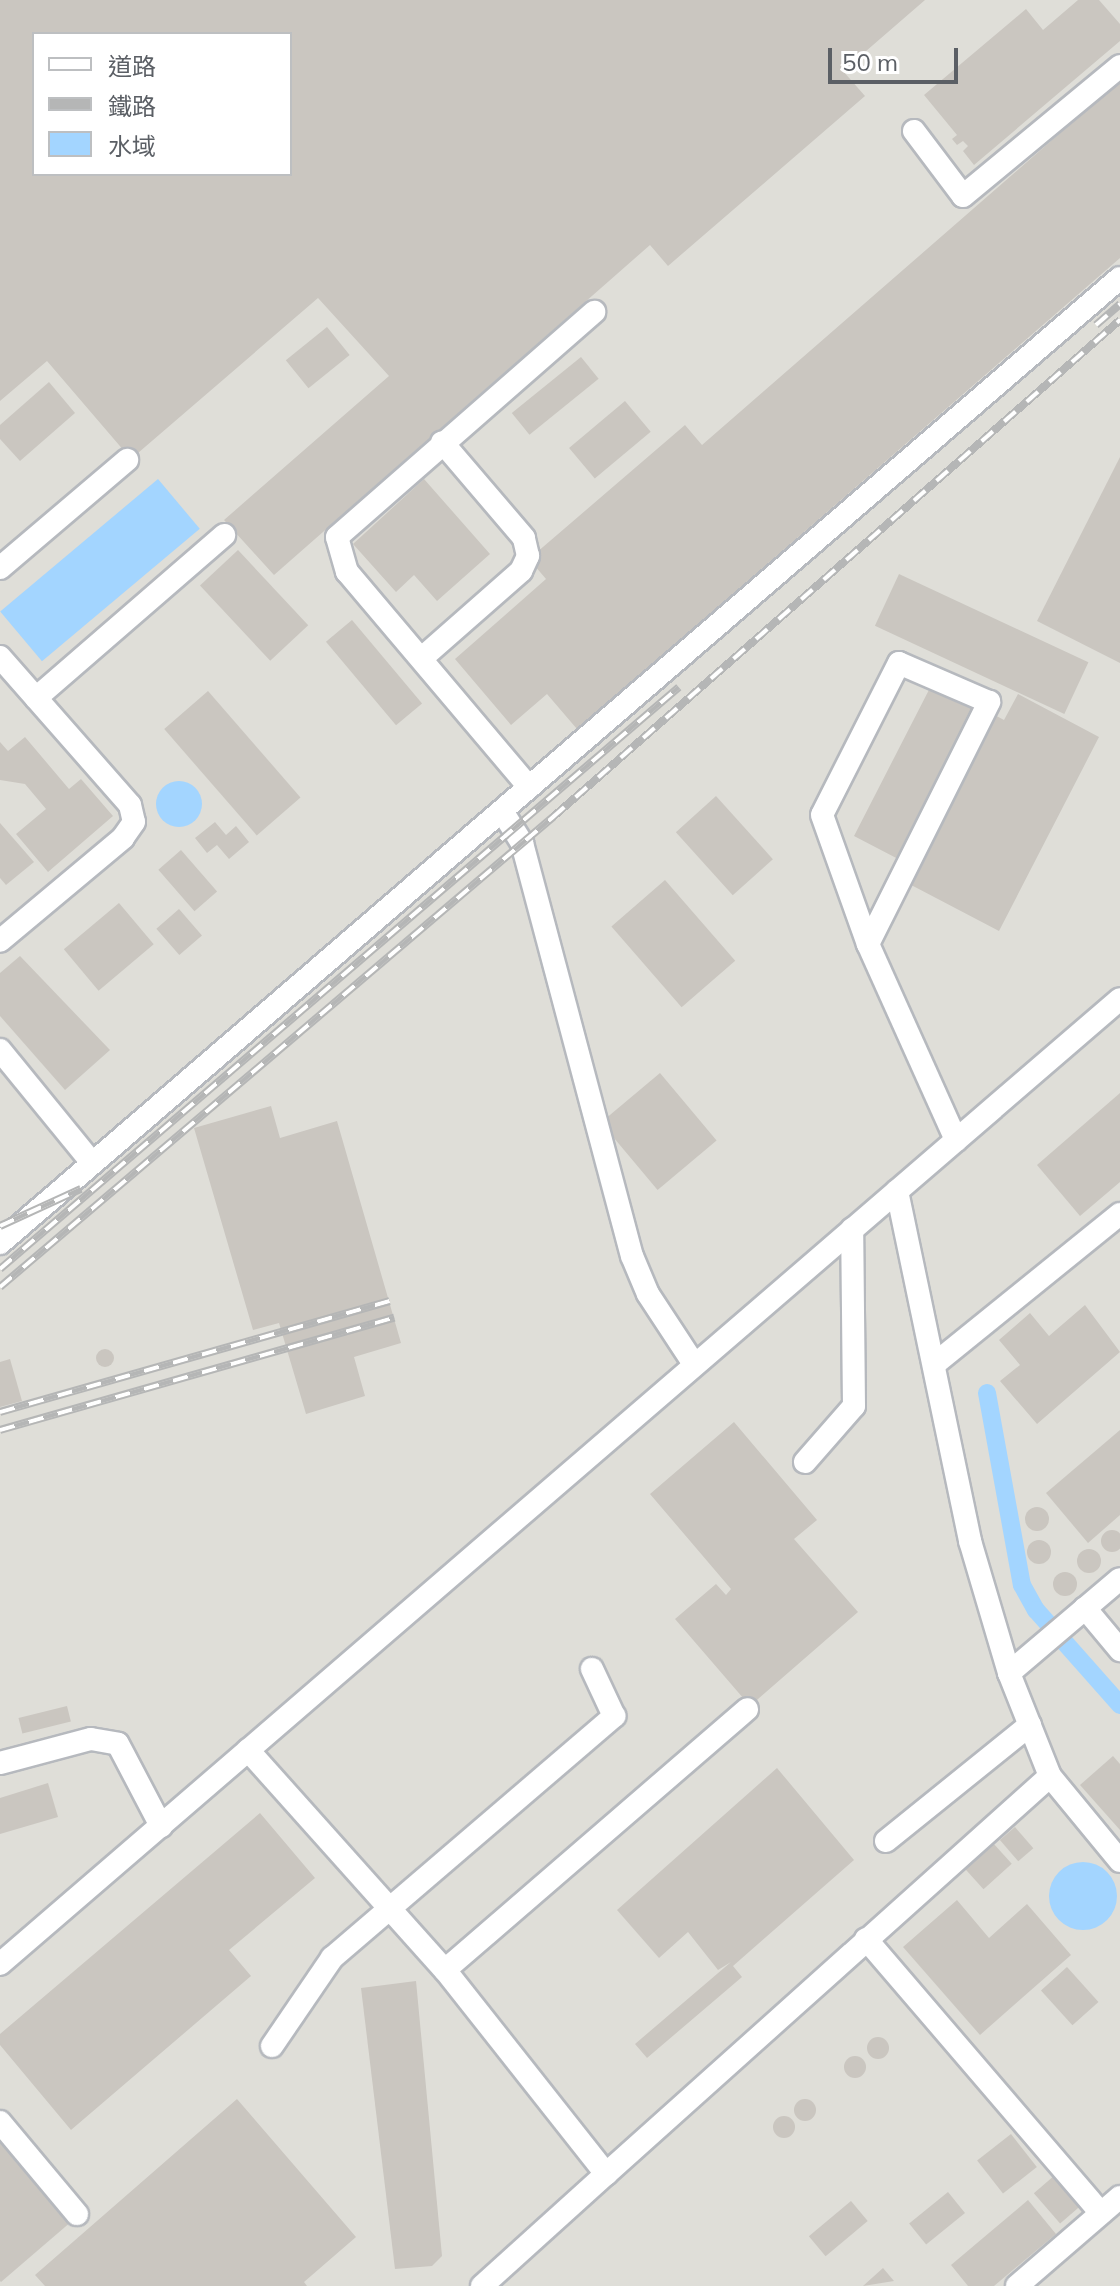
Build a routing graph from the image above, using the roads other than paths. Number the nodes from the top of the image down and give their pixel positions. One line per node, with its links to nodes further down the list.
1 (1120, 66): 2 (lane)
2 (914, 131)
3 (1120, 278): 12 (lane)
4 (594, 312): 5 (lane)
5 (442, 442): 9 (lane); 9 (lane)
6 (127, 460): 8 (lane)
7 (224, 535): 11 (lane)
8 (0, 568)
9 (422, 658): 12 (lane)
10 (4, 669): 11 (lane)
11 (36, 698): 14 (lane)
12 (529, 787): 13 (lane)
13 (502, 811): 19 (lane); 25 (lane)
14 (0, 941)
15 (868, 944): 15 (lane); 18 (lane)
16 (1120, 999): 18 (lane)
17 (0, 1050): 19 (lane)
18 (956, 1140): 20 (lane)
19 (92, 1163): 23 (lane)
20 (897, 1191): 22 (lane); 24 (lane)
21 (1120, 1214): 24 (lane)
22 (852, 1229): 25 (lane); 26 (lane)
23 (0, 1243)
24 (937, 1362): 31 (lane)
25 (694, 1364): 34 (lane)
26 (805, 1462)
27 (1120, 1579): 28 (lane)
28 (1085, 1608): 29 (lane); 31 (lane)
29 (1120, 1650)
30 (592, 1669): 40 (lane)
31 (1009, 1673): 33 (lane)
32 (747, 1709): 43 (lane)
33 (1030, 1725): 36 (lane); 38 (lane)
34 (248, 1750): 37 (lane); 40 (lane)
35 (0, 1763): 37 (lane)
36 (1050, 1776): 39 (lane); 41 (lane)
37 (161, 1826): 42 (lane)
38 (886, 1841)
39 (1120, 1861)
40 (389, 1906): 43 (lane); 44 (lane)
41 (866, 1939): 46 (lane); 48 (lane)
42 (0, 1964)
43 (445, 1970): 46 (lane)
44 (272, 2046)
45 (0, 2122): 49 (lane)
46 (606, 2174): 50 (lane)
47 (1120, 2197): 48 (lane)
48 (1101, 2213): 51 (lane)
49 (77, 2214)
50 (482, 2286)
51 (1017, 2286)

